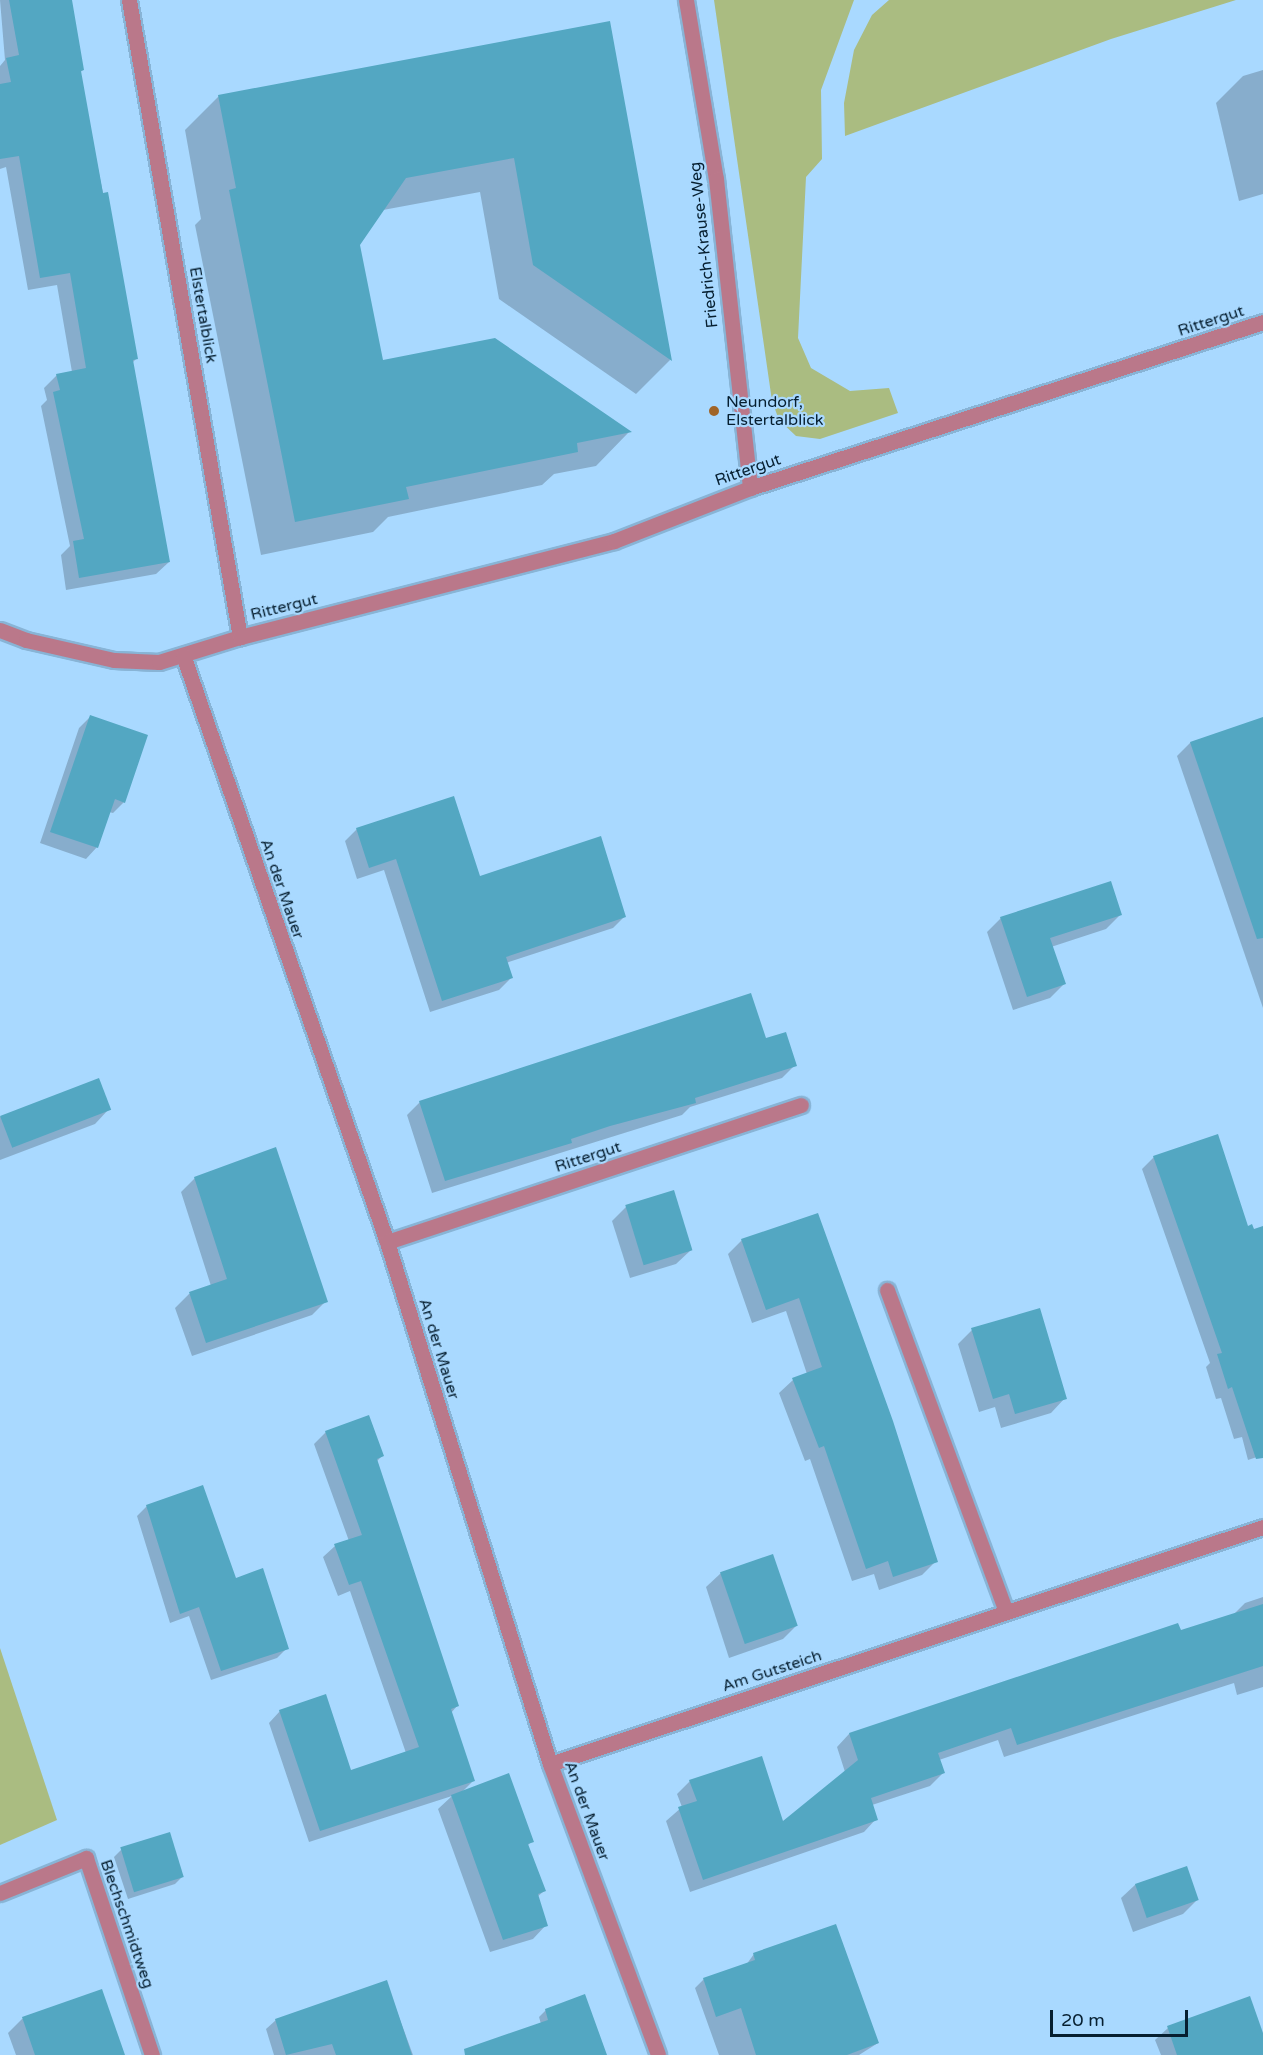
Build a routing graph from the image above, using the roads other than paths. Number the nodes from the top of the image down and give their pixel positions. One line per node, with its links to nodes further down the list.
1 (129, 0): 6 (street, Elstertalblick)
2 (686, 0): 4 (street, Friedrich-Krause-Weg)
3 (1263, 322): 4 (street, Rittergut)
4 (750, 488): 6 (street, Rittergut)
5 (0, 630): 7 (street, Rittergut)
6 (240, 637): 7 (street, Rittergut)
7 (183, 655): 9 (street, An der Mauer)
8 (801, 1105): 9 (street, Rittergut)
9 (387, 1242): 13 (street, An der Mauer)
10 (887, 1290): 12 (street)
11 (1263, 1527): 12 (street, Am Gutsteich)
12 (1006, 1612): 13 (street, Am Gutsteich)
13 (550, 1764): 16 (street, An der Mauer)
14 (0, 1893): 15 (street, Blechschmidtweg)
15 (152, 2055)
16 (658, 2055)

